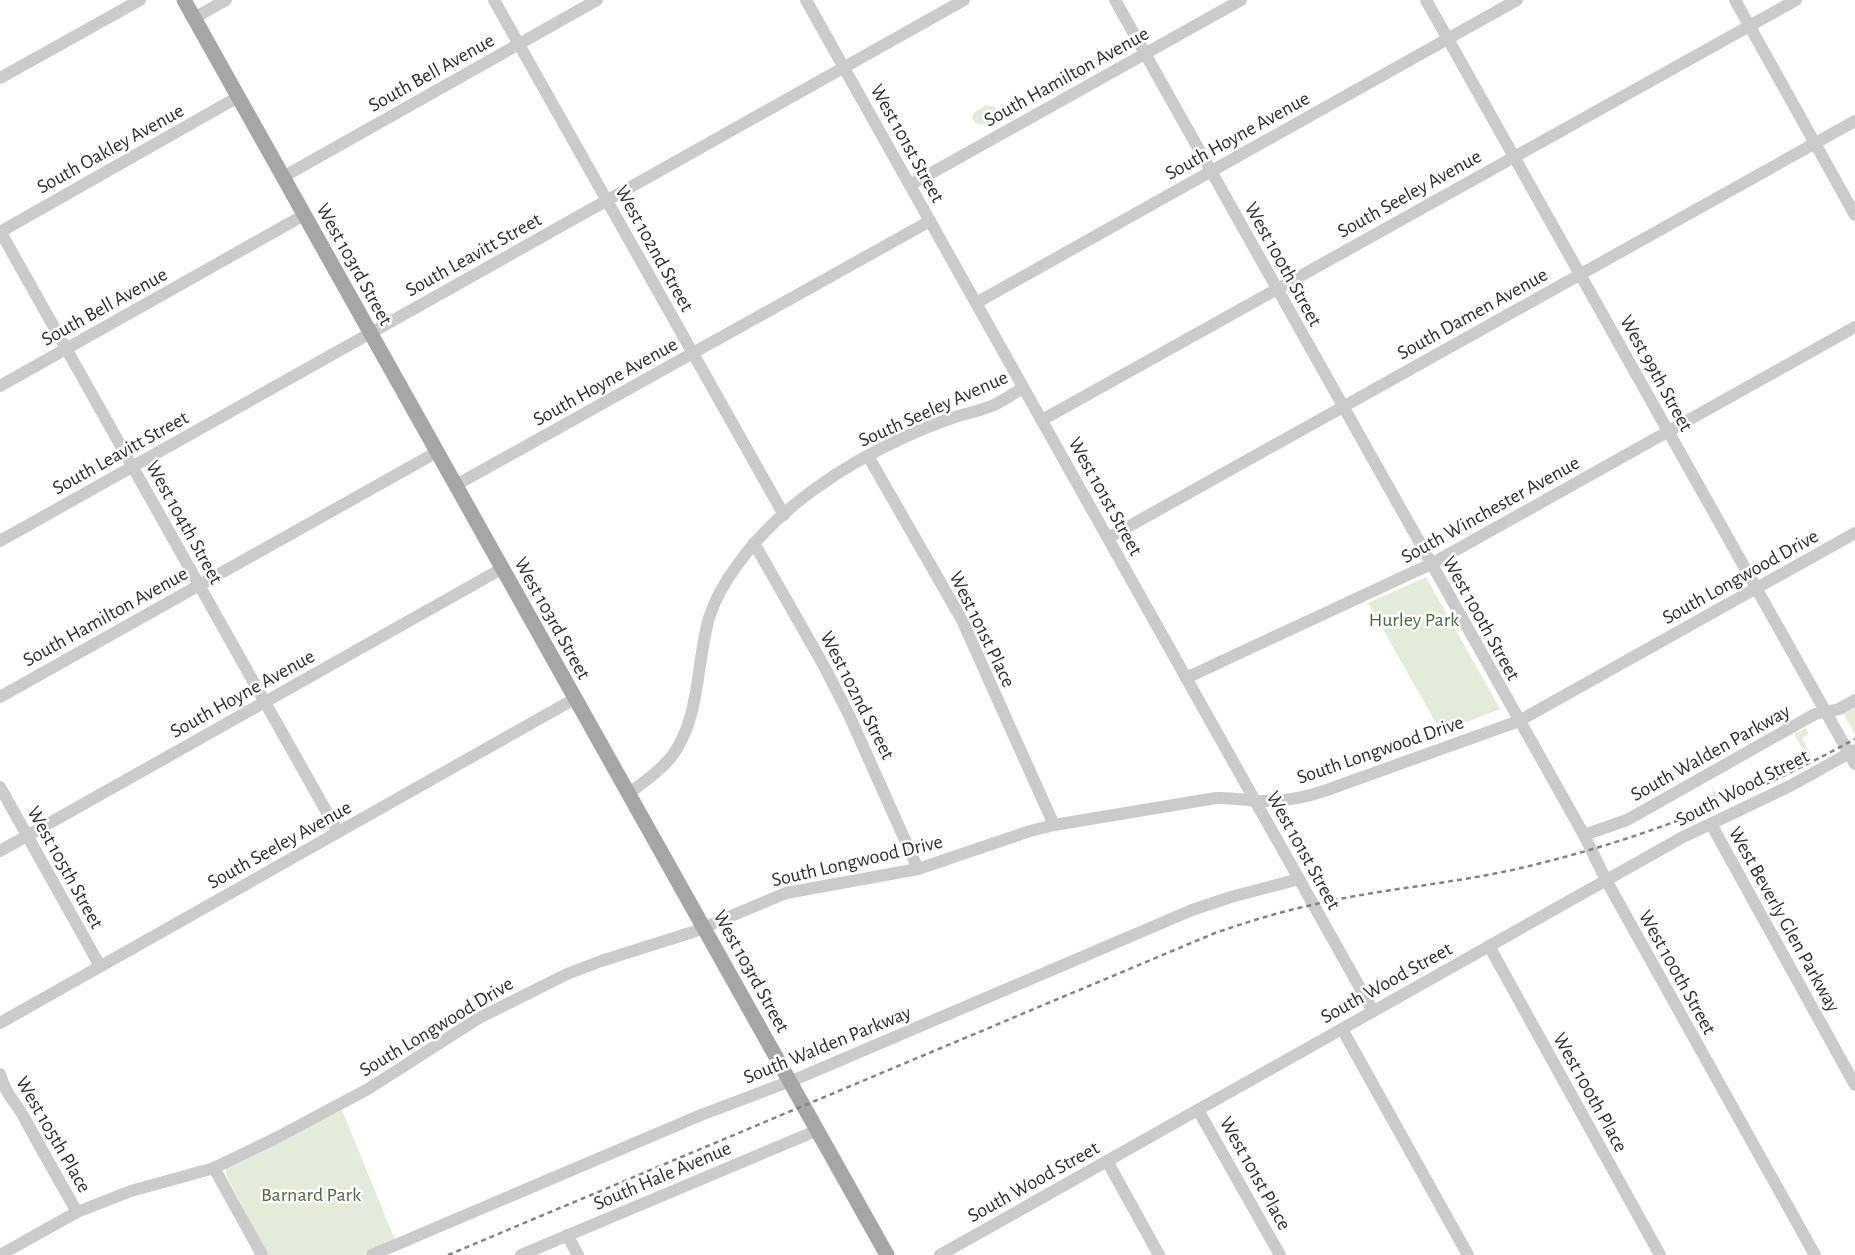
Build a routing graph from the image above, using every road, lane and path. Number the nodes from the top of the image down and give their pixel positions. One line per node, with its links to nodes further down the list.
1 (140, 0): 20 (street)
2 (184, 0): 14 (main road, West 103rd Street)
3 (226, 0): 14 (street)
4 (494, 0): 17 (street, West 102nd Street)
5 (597, 0): 17 (street, South Bell Avenue)
6 (806, 0): 19 (street, West 101st Street)
7 (964, 0): 19 (street, South Leavitt Street)
8 (1115, 0): 18 (street, West 100th Street)
9 (1241, 0): 18 (street, South Hamilton Avenue)
10 (1426, 0): 16 (street, West 99th Street)
11 (1516, 0): 16 (street, South Hoyne Avenue)
12 (1735, 0): 15 (street)
13 (1796, 0): 15 (street, South Seeley Avenue)
14 (194, 18): 21 (main road, West 103rd Street)
15 (1750, 26): 23 (street); 24 (street, South Seeley Avenue)
16 (1447, 39): 24 (street, West 99th Street); 25 (street, South Hoyne Avenue)
17 (519, 44): 26 (street, South Bell Avenue); 28 (street, West 102nd Street)
18 (1145, 54): 25 (street, West 100th Street); 27 (street, South Hamilton Avenue)
19 (844, 68): 27 (street, West 101st Street); 28 (street, South Leavitt Street)
20 (0, 78)
21 (238, 97): 26 (main road, West 103rd Street); 32 (street, South Oakley Avenue)
22 (1855, 121): 23 (street, South Damen Avenue)
23 (1816, 144): 29 (street); 33 (street, South Damen Avenue)
24 (1514, 157): 33 (street, West 99th Street); 34 (street, South Seeley Avenue)
25 (1211, 172): 34 (street, West 100th Street); 35 (street, South Hoyne Avenue)
26 (283, 177): 30 (main road, West 103rd Street)
27 (910, 185): 31 (street, West 101st Street)
28 (607, 200): 37 (street, South Leavitt Street); 39 (street, West 102nd Street)
29 (1855, 214)
30 (304, 215): 37 (main road, West 103rd Street); 38 (street, South Bell Avenue)
31 (930, 221): 35 (street, West 101st Street); 39 (street, South Hoyne Avenue)
32 (0, 231): 38 (street, West 104th Street)
33 (1580, 275): 42 (street, South Damen Avenue); 44 (street, West 99th Street)
34 (1277, 289): 42 (street, West 100th Street); 43 (street, South Seeley Avenue)
35 (976, 302): 41 (street, West 101st Street)
36 (1855, 327): 44 (street, South Winchester Avenue)
37 (370, 333): 45 (main road, West 103rd Street); 47 (street, South Leavitt Street)
38 (66, 349): 40 (street, South Bell Avenue); 47 (street, West 104th Street)
39 (693, 353): 48 (street, South Hoyne Avenue); 49 (street, West 102nd Street)
40 (0, 386)
41 (1023, 388): 43 (street, West 101st Street); 46 (street, South Seeley Avenue)
42 (1343, 407): 51 (street, South Damen Avenue); 54 (street, West 100th Street)
43 (1042, 420): 51 (street, West 101st Street)
44 (1668, 432): 54 (street, South Winchester Avenue); 57 (street, West 99th Street)
45 (437, 452): 48 (main road, West 103rd Street); 56 (street, South Hamilton Avenue)
46 (868, 456): 49 (street, South Seeley Avenue); 70 (street, West 101st Place)
47 (133, 466): 52 (street, South Leavitt Street); 56 (street, West 104th Street)
48 (456, 485): 55 (main road, West 103rd Street)
49 (784, 515): 53 (street, South Seeley Avenue)
50 (1855, 533): 57 (street, South Longwood Drive)
51 (1108, 538): 58 (street, West 101st Street)
52 (0, 541)
53 (754, 543): 67 (street, South Seeley Avenue); 75 (street, West 102nd Street)
54 (1431, 564): 58 (street, South Winchester Avenue); 64 (street, West 100th Street)
55 (503, 568): 60 (main road, West 103rd Street); 62 (street, South Hoyne Avenue)
56 (198, 586): 59 (street, South Hamilton Avenue); 62 (street, West 104th Street)
57 (1757, 588): 63 (street, West 99th Street); 64 (street, South Longwood Drive)
58 (1186, 678): 68 (street, West 101st Street)
59 (0, 697)
60 (576, 698): 67 (main road, West 103rd Street); 71 (street, South Seeley Avenue)
61 (1855, 700): 63 (street, South Walden Parkway)
62 (264, 702): 71 (street, West 104th Street); 73 (street, South Hoyne Avenue)
63 (1826, 712): 65 (street, West 99th Street); 72 (street, South Walden Parkway)
64 (1519, 722): 68 (street, South Longwood Drive); 72 (street, West 100th Street)
65 (1853, 756): 69 (street, South Wood Street)
66 (0, 787): 73 (street, West 105th Street)
67 (629, 793): 78 (main road, West 103rd Street)
68 (1255, 800): 70 (street, South Longwood Drive); 76 (street, West 101st Street)
69 (1711, 824): 77 (street, South Wood Street); 86 (street, West Beverly Glen Parkway)
70 (1054, 825): 75 (street, South Longwood Drive)
71 (338, 832): 80 (street, South Seeley Avenue)
72 (1584, 835): 77 (street, West 100th Street)
73 (27, 836): 74 (street, South Hoyne Avenue); 80 (street, West 105th Street)
74 (0, 851)
75 (918, 869): 78 (street, South Longwood Drive)
76 (1299, 878): 81 (street, West 101st Street); 85 (street, South Walden Parkway)
77 (1606, 880): 79 (street, South Wood Street); 104 (street, West 100th Street)
78 (704, 927): 85 (main road, West 103rd Street); 90 (street, South Longwood Drive)
79 (1489, 946): 81 (street, South Wood Street); 103 (street, West 100th Place)
80 (100, 966): 82 (street, South Seeley Avenue)
81 (1373, 1011): 83 (street, South Wood Street)
82 (0, 1023)
83 (1342, 1029): 87 (street, South Wood Street); 102 (street)
84 (0, 1074): 91 (street, West 105th Place)
85 (790, 1081): 88 (main road, West 103rd Street); 95 (street, South Walden Parkway)
86 (1855, 1085)
87 (1198, 1110): 89 (street, South Wood Street); 101 (street, West 101st Place)
88 (818, 1130): 92 (street, South Hale Avenue); 98 (main road, West 103rd Street)
89 (1107, 1161): 99 (street, South Wood Street); 100 (street)
90 (214, 1168): 91 (street, South Longwood Drive); 94 (street)
91 (77, 1212): 93 (street, South Longwood Drive)
92 (567, 1235): 96 (street, South Hale Avenue); 97 (street)
93 (0, 1255)
94 (262, 1255)
95 (372, 1255)
96 (521, 1255)
97 (578, 1255)
98 (887, 1255)
99 (940, 1255)
100 (1159, 1255)
101 (1280, 1255)
102 (1468, 1255)
103 (1660, 1255)
104 (1814, 1255)

